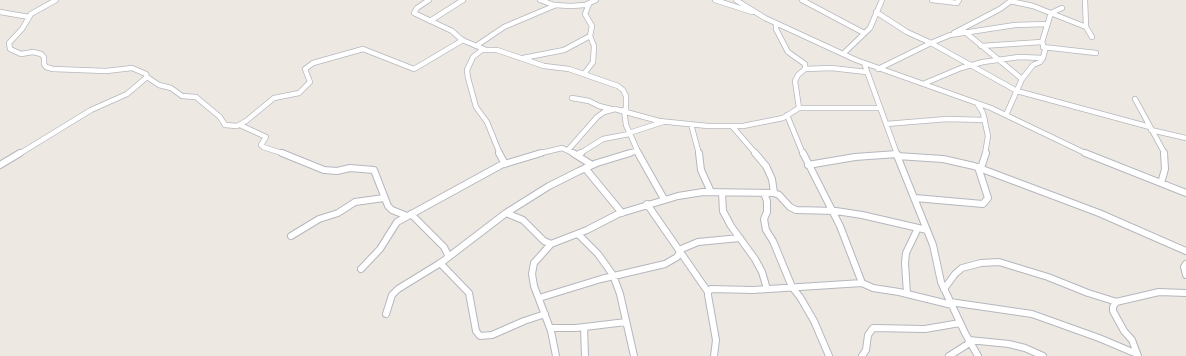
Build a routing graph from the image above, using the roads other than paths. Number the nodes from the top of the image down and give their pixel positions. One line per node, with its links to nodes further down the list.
1 (56, 0): 21 (street)
2 (429, 0): 22 (street)
3 (463, 0): 22 (street)
4 (540, 0): 15 (street)
5 (596, 0): 14 (street)
6 (715, 0): 19 (street)
7 (736, 0): 19 (street)
8 (802, 0): 27 (street)
9 (882, 0): 18 (street)
10 (932, 0): 11 (street)
11 (959, 0)
12 (1085, 0): 25 (street)
13 (1011, 1): 20 (street); 28 (street)
14 (589, 4): 15 (street); 29 (street)
15 (556, 5): 34 (street)
16 (1062, 8): 20 (street)
17 (0, 12): 21 (street)
18 (876, 12): 27 (street); 32 (street)
19 (757, 13): 23 (street)
20 (1052, 13): 24 (street); 25 (street)
21 (29, 17): 48 (street)
22 (430, 21): 31 (street)
23 (776, 23): 37 (street); 44 (street)
24 (1047, 24): 26 (street); 33 (street)
25 (1086, 27): 30 (street)
26 (965, 32): 28 (street); 35 (street)
27 (864, 33): 37 (street)
28 (950, 35): 32 (street)
29 (590, 36): 39 (street); 47 (street)
30 (1092, 37)
31 (463, 40): 34 (street); 65 (street)
32 (931, 43): 43 (street); 45 (street)
33 (1043, 45): 35 (street); 38 (street); 40 (street)
34 (476, 46): 36 (street)
35 (981, 46): 41 (street)
36 (484, 49): 39 (street); 74 (street)
37 (843, 54): 42 (street)
38 (1096, 54)
39 (523, 58): 47 (street)
40 (1042, 58): 41 (street); 49 (street)
41 (998, 60): 43 (street); 49 (street)
42 (864, 63): 45 (street); 46 (street)
43 (970, 66): 50 (street); 51 (street)
44 (806, 69): 46 (street); 55 (street)
45 (878, 69): 50 (street)
46 (867, 72): 56 (street)
47 (584, 74): 58 (street)
48 (147, 77): 65 (street); 75 (street)
49 (1022, 79): 51 (street)
50 (923, 84): 54 (street)
51 (1017, 90): 60 (street); 67 (street)
52 (572, 98): 57 (street)
53 (1135, 99): 67 (street)
54 (977, 103): 60 (street); 61 (street)
55 (799, 108): 56 (street); 59 (street)
56 (880, 108): 64 (street)
57 (611, 109): 58 (street); 70 (street)
58 (625, 111): 62 (street); 68 (street)
59 (787, 115): 66 (street); 77 (street)
60 (1006, 115): 80 (street)
61 (985, 120): 64 (street); 79 (street)
62 (665, 121): 63 (street); 68 (street)
63 (691, 124): 66 (street); 81 (street)
64 (886, 124): 73 (street)
65 (240, 125): 86 (street)
66 (732, 126): 84 (street)
67 (1150, 129): 69 (street); 80 (street)
68 (629, 133): 71 (street); 72 (street)
69 (1186, 138)
70 (568, 150): 72 (street); 74 (street)
71 (636, 151): 76 (street); 88 (street)
72 (577, 155): 76 (street)
73 (897, 155): 77 (street); 79 (street); 87 (street)
74 (505, 164): 93 (street)
75 (0, 165)
76 (592, 165): 78 (street)
77 (808, 165): 90 (street)
78 (585, 168): 91 (street); 92 (street)
79 (980, 168): 87 (street); 101 (street)
80 (1161, 183): 85 (street)
81 (711, 192): 82 (street); 88 (street)
82 (722, 193): 83 (street); 98 (street)
83 (764, 193): 84 (street); 109 (street)
84 (774, 193): 90 (street)
85 (1186, 193)
86 (384, 198): 93 (street); 97 (street)
87 (915, 198): 95 (street)
88 (664, 199): 89 (street)
89 (647, 204): 91 (street); 100 (street)
90 (833, 211): 94 (street); 108 (street)
91 (622, 212): 96 (street)
92 (506, 213): 99 (street); 102 (street)
93 (409, 215): 102 (street); 105 (street)
94 (918, 228): 95 (street); 114 (street)
95 (927, 230): 111 (street)
96 (578, 234): 99 (street); 106 (street)
97 (291, 236)
98 (740, 238): 100 (street); 110 (street)
99 (551, 244): 115 (street)
100 (680, 251): 106 (street); 112 (street)
101 (1186, 251)
102 (449, 257): 103 (street)
103 (440, 263): 118 (street); 119 (street)
104 (1186, 264): 107 (street)
105 (361, 270)
106 (613, 275): 115 (street); 120 (street)
107 (1186, 275)
108 (862, 283): 109 (street); 114 (street)
109 (792, 287): 110 (street); 130 (street)
110 (767, 289): 112 (street)
111 (944, 289): 116 (street); 117 (street)
112 (708, 292): 129 (street)
113 (1186, 293): 116 (street)
114 (907, 294): 117 (street)
115 (539, 298): 119 (street)
116 (1117, 302): 125 (street)
117 (951, 304): 121 (street); 125 (street)
118 (386, 314)
119 (545, 314): 123 (street)
120 (626, 322): 122 (street); 128 (street)
121 (960, 323): 124 (street); 131 (street)
122 (584, 327): 123 (street); 127 (street)
123 (550, 328): 126 (street)
124 (969, 340): 132 (street); 133 (street); 134 (street)
125 (1137, 355)
126 (556, 356)
127 (585, 356)
128 (634, 356)
129 (714, 356)
130 (829, 356)
131 (862, 356)
132 (949, 356)
133 (978, 356)
134 (1043, 356)

